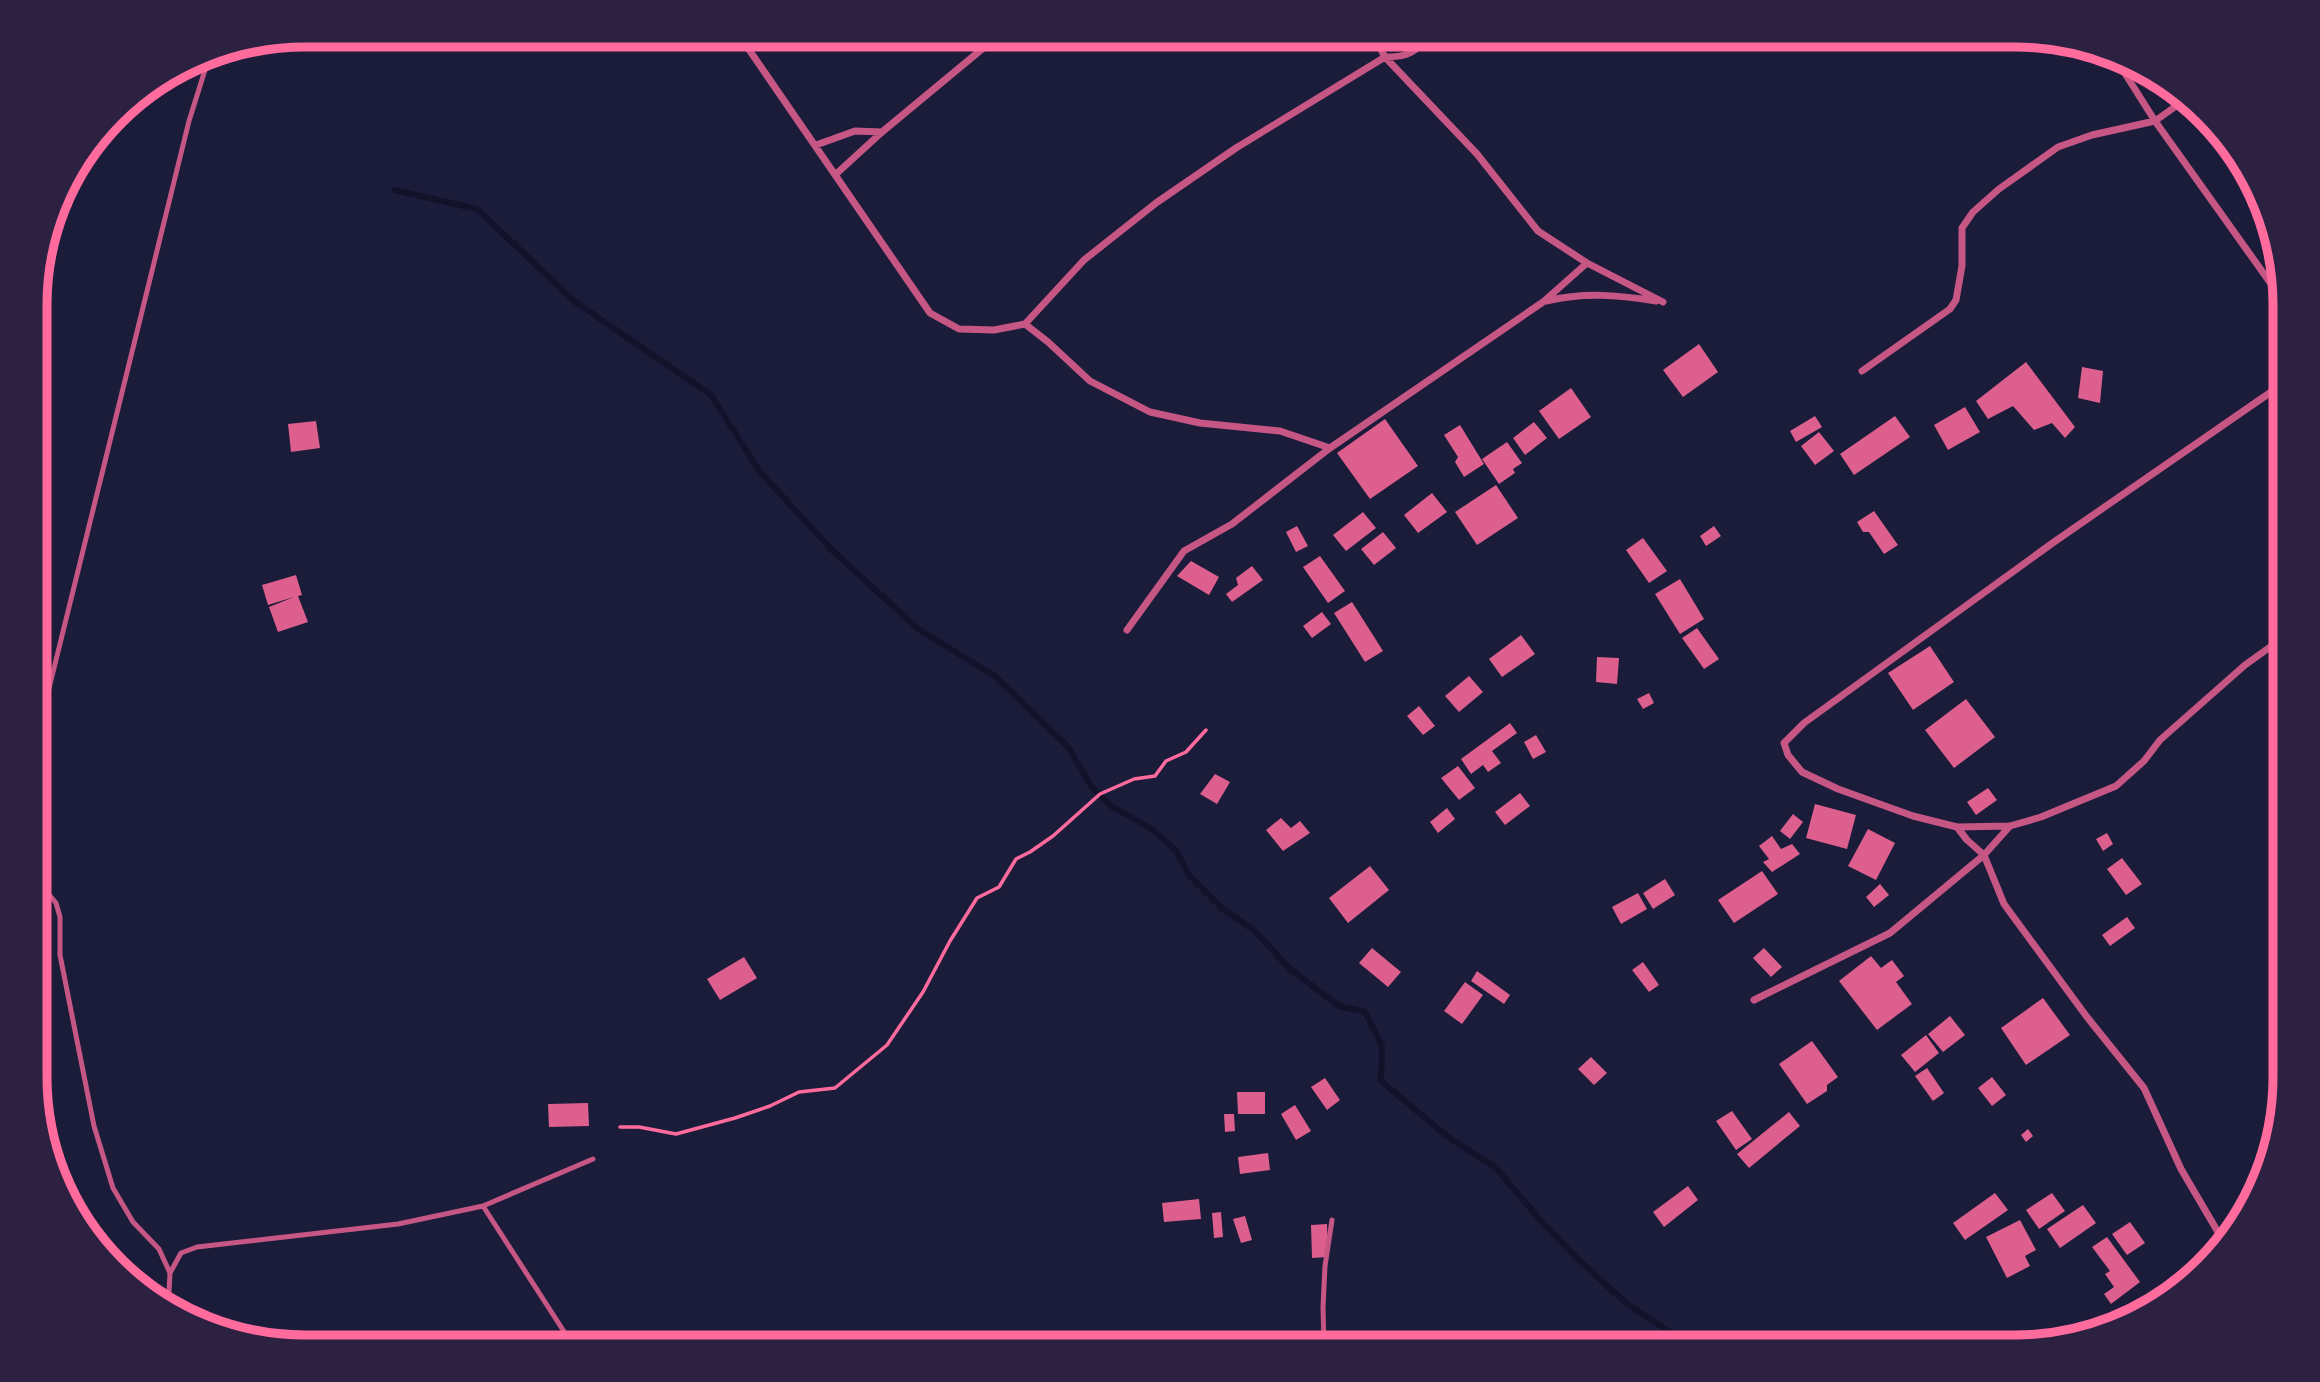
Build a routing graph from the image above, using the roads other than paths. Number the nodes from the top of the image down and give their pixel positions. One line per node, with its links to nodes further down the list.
1 (747, 47): 11 (street)
2 (985, 47): 10 (street)
3 (1380, 47): 5 (street)
4 (1419, 47): 5 (street)
5 (1385, 57): 13 (street); 16 (street)
6 (206, 67): 22 (lane)
7 (2124, 72): 9 (street)
8 (2178, 105): 9 (street)
9 (2155, 121): 14 (street); 17 (street)
10 (882, 132): 11 (street); 12 (street)
11 (816, 145): 12 (street)
12 (835, 175): 16 (street)
13 (1587, 263): 15 (street); 15 (street)
14 (2272, 285)
15 (1543, 302): 19 (street)
16 (1025, 324): 19 (street)
17 (1863, 371)
18 (2273, 391): 24 (street)
19 (1330, 448): 20 (street)
20 (1127, 630)
21 (2273, 645): 23 (street)
22 (47, 696)
23 (2010, 826): 24 (street); 25 (street)
24 (1957, 827): 25 (street)
25 (1984, 855): 27 (street); 31 (street)
26 (47, 892): 32 (lane)
27 (1754, 1000)
28 (593, 1160): 29 (lane)
29 (483, 1206): 32 (lane); 34 (lane)
30 (1332, 1220): 35 (lane)
31 (2220, 1235)
32 (170, 1273): 33 (lane)
33 (169, 1295)
34 (566, 1335)
35 (1324, 1335)

